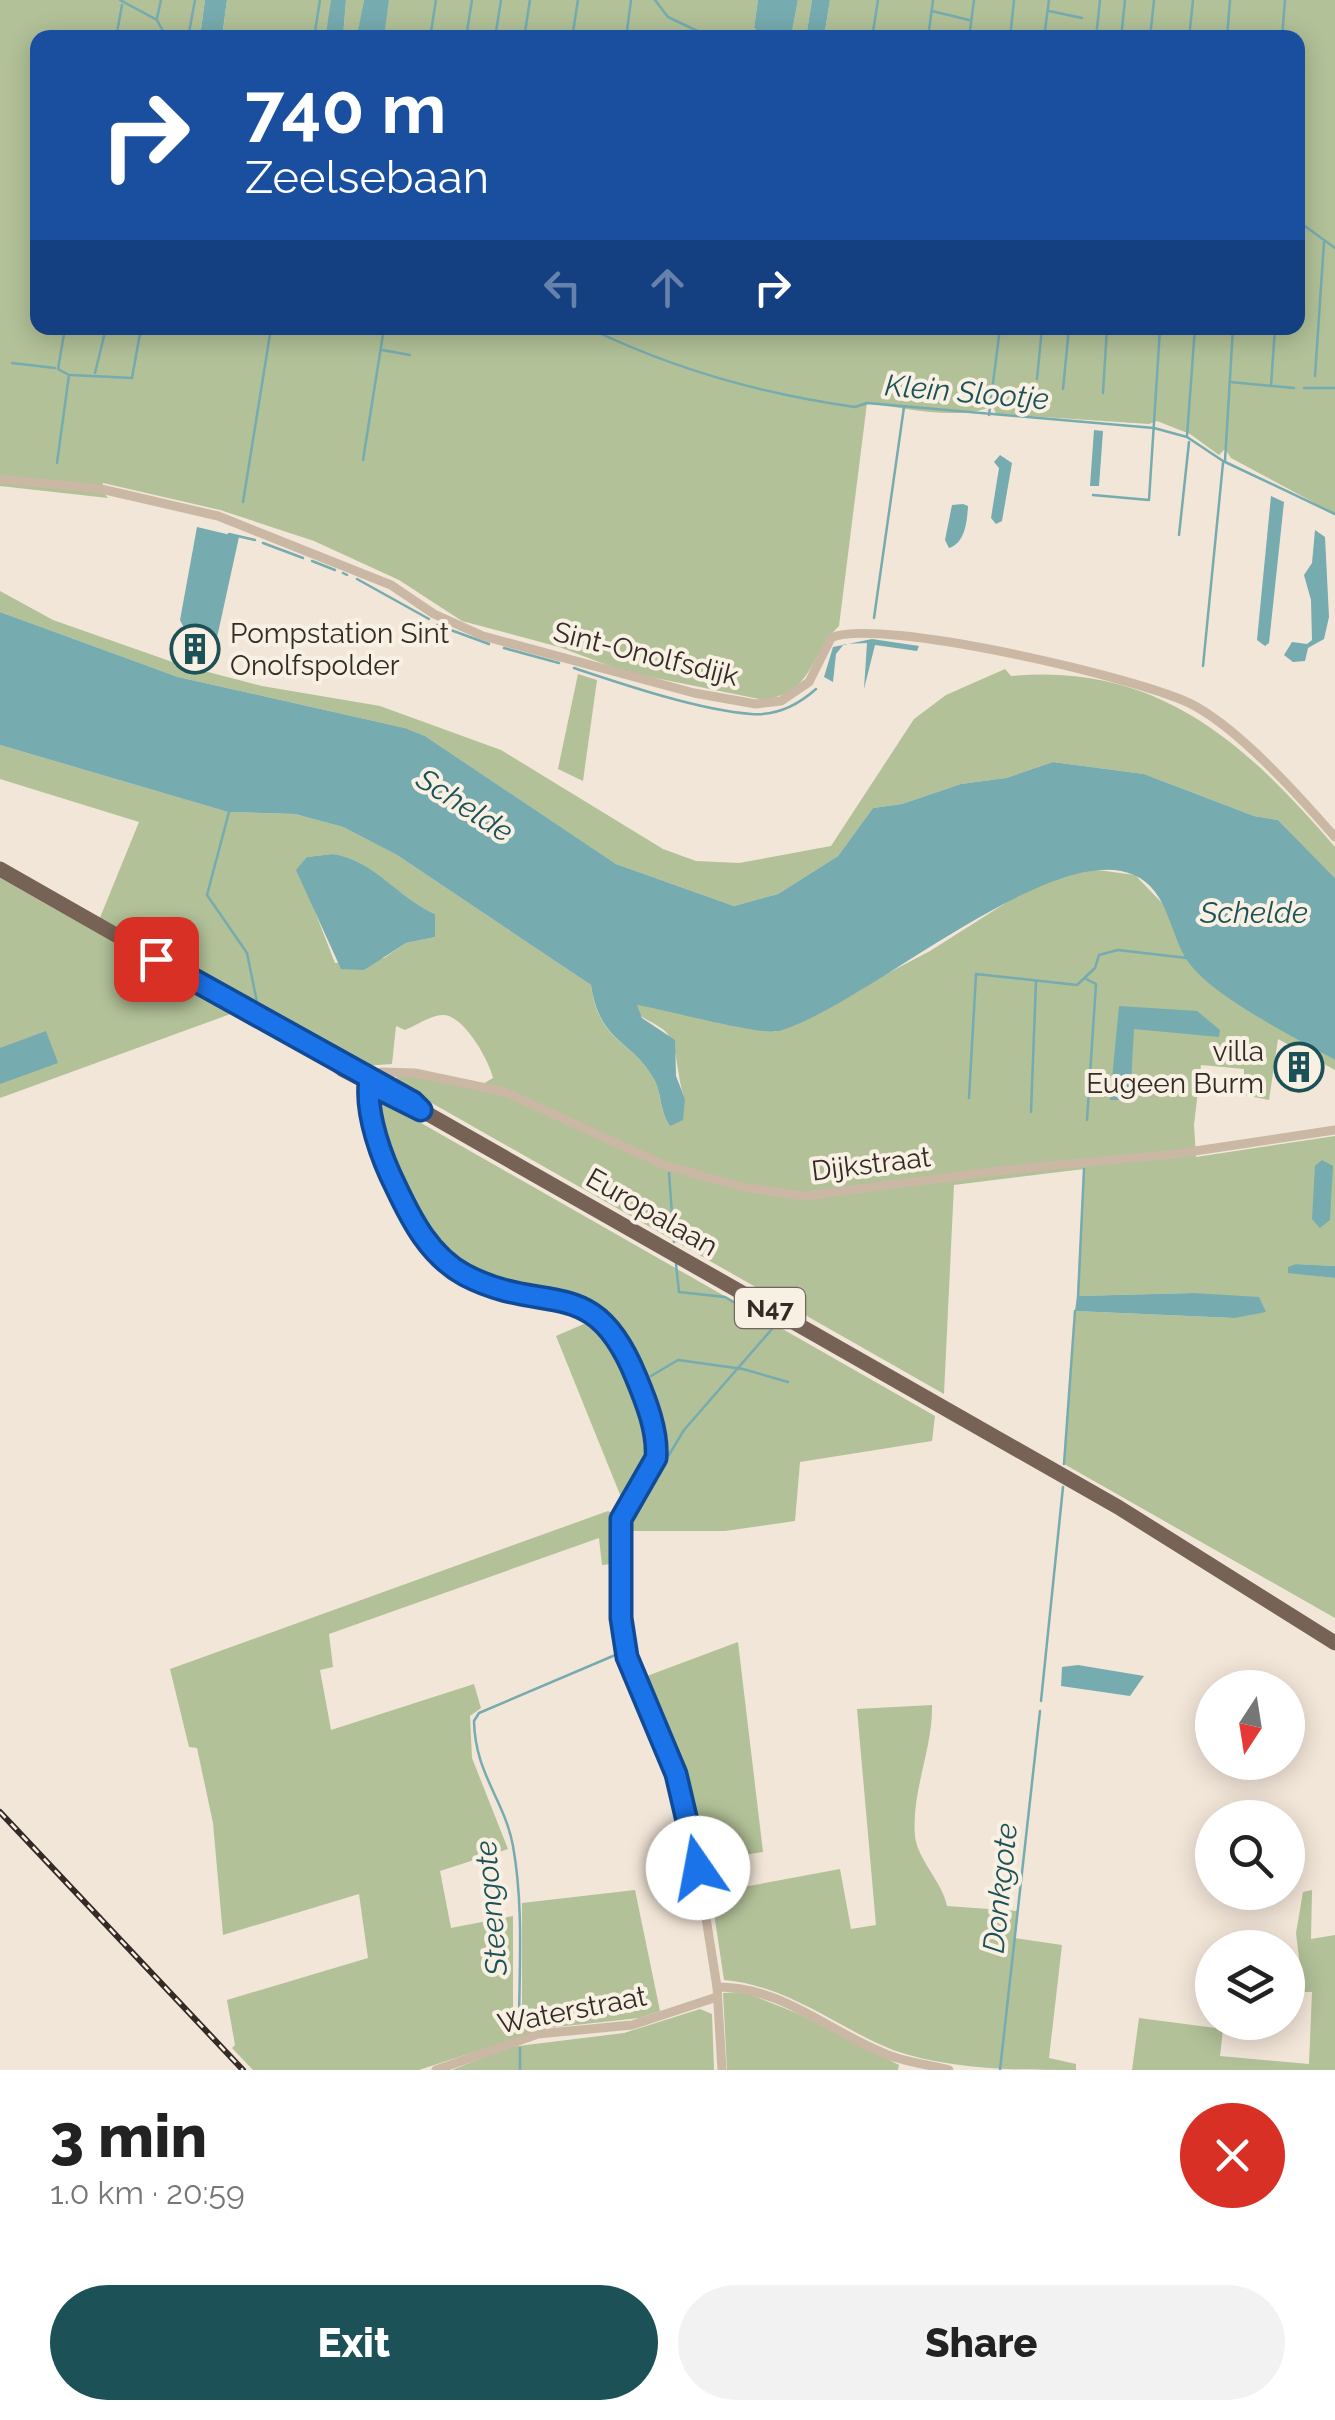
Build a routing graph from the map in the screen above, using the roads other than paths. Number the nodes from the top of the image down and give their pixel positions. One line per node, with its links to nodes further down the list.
1 (0, 479): 2 (street, Sint-Onolfsdijk)
2 (1335, 836)
3 (0, 870): 4 (main road, N47)
4 (371, 1081): 5 (street, Dijkstraat); 6 (main road, Europalaan / N47); 9 (street)
5 (1335, 1130)
6 (1118, 1507): 7 (main road, Europalaan / N47); 8 (main road, Europalaan / N47)
7 (1335, 1634)
8 (1335, 1643)
9 (717, 1992): 10 (street, Waterstraat); 11 (street); 12 (street, Waterstraat)
10 (436, 2070)
11 (722, 2070)
12 (948, 2070)

